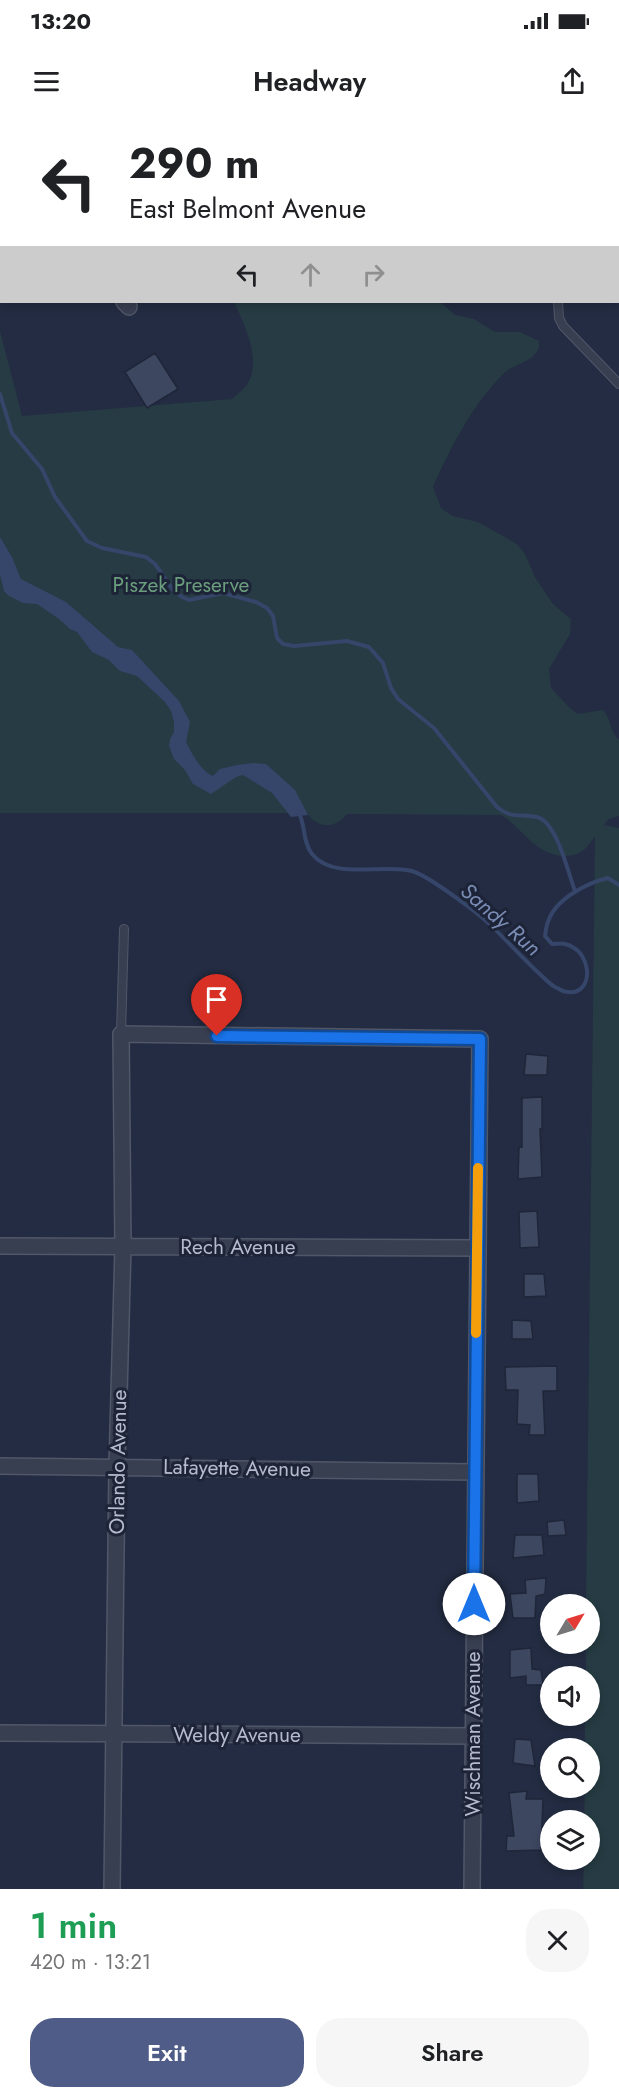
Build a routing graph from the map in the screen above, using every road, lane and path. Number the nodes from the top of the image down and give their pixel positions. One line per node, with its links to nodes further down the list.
1 (558, 303): 2 (lane)
2 (619, 384)
3 (124, 929): 4 (lane)
4 (121, 1034): 6 (street, Orlando Avenue); 7 (street, Wischman Avenue)
5 (0, 1246): 6 (street, Rech Avenue)
6 (123, 1247): 7 (street, Rech Avenue); 9 (street, Orlando Avenue)
7 (477, 1248): 10 (street, Wischman Avenue)
8 (0, 1466): 9 (street, Lafayette Avenue)
9 (117, 1467): 10 (street, Lafayette Avenue); 12 (street, Orlando Avenue)
10 (475, 1472): 13 (street, Wischman Avenue)
11 (0, 1733): 12 (street, Weldy Avenue)
12 (114, 1735): 13 (street, Weldy Avenue); 14 (street, Orlando Avenue)
13 (474, 1736): 15 (street, Wischman Avenue)
14 (112, 1889)
15 (472, 1889)

